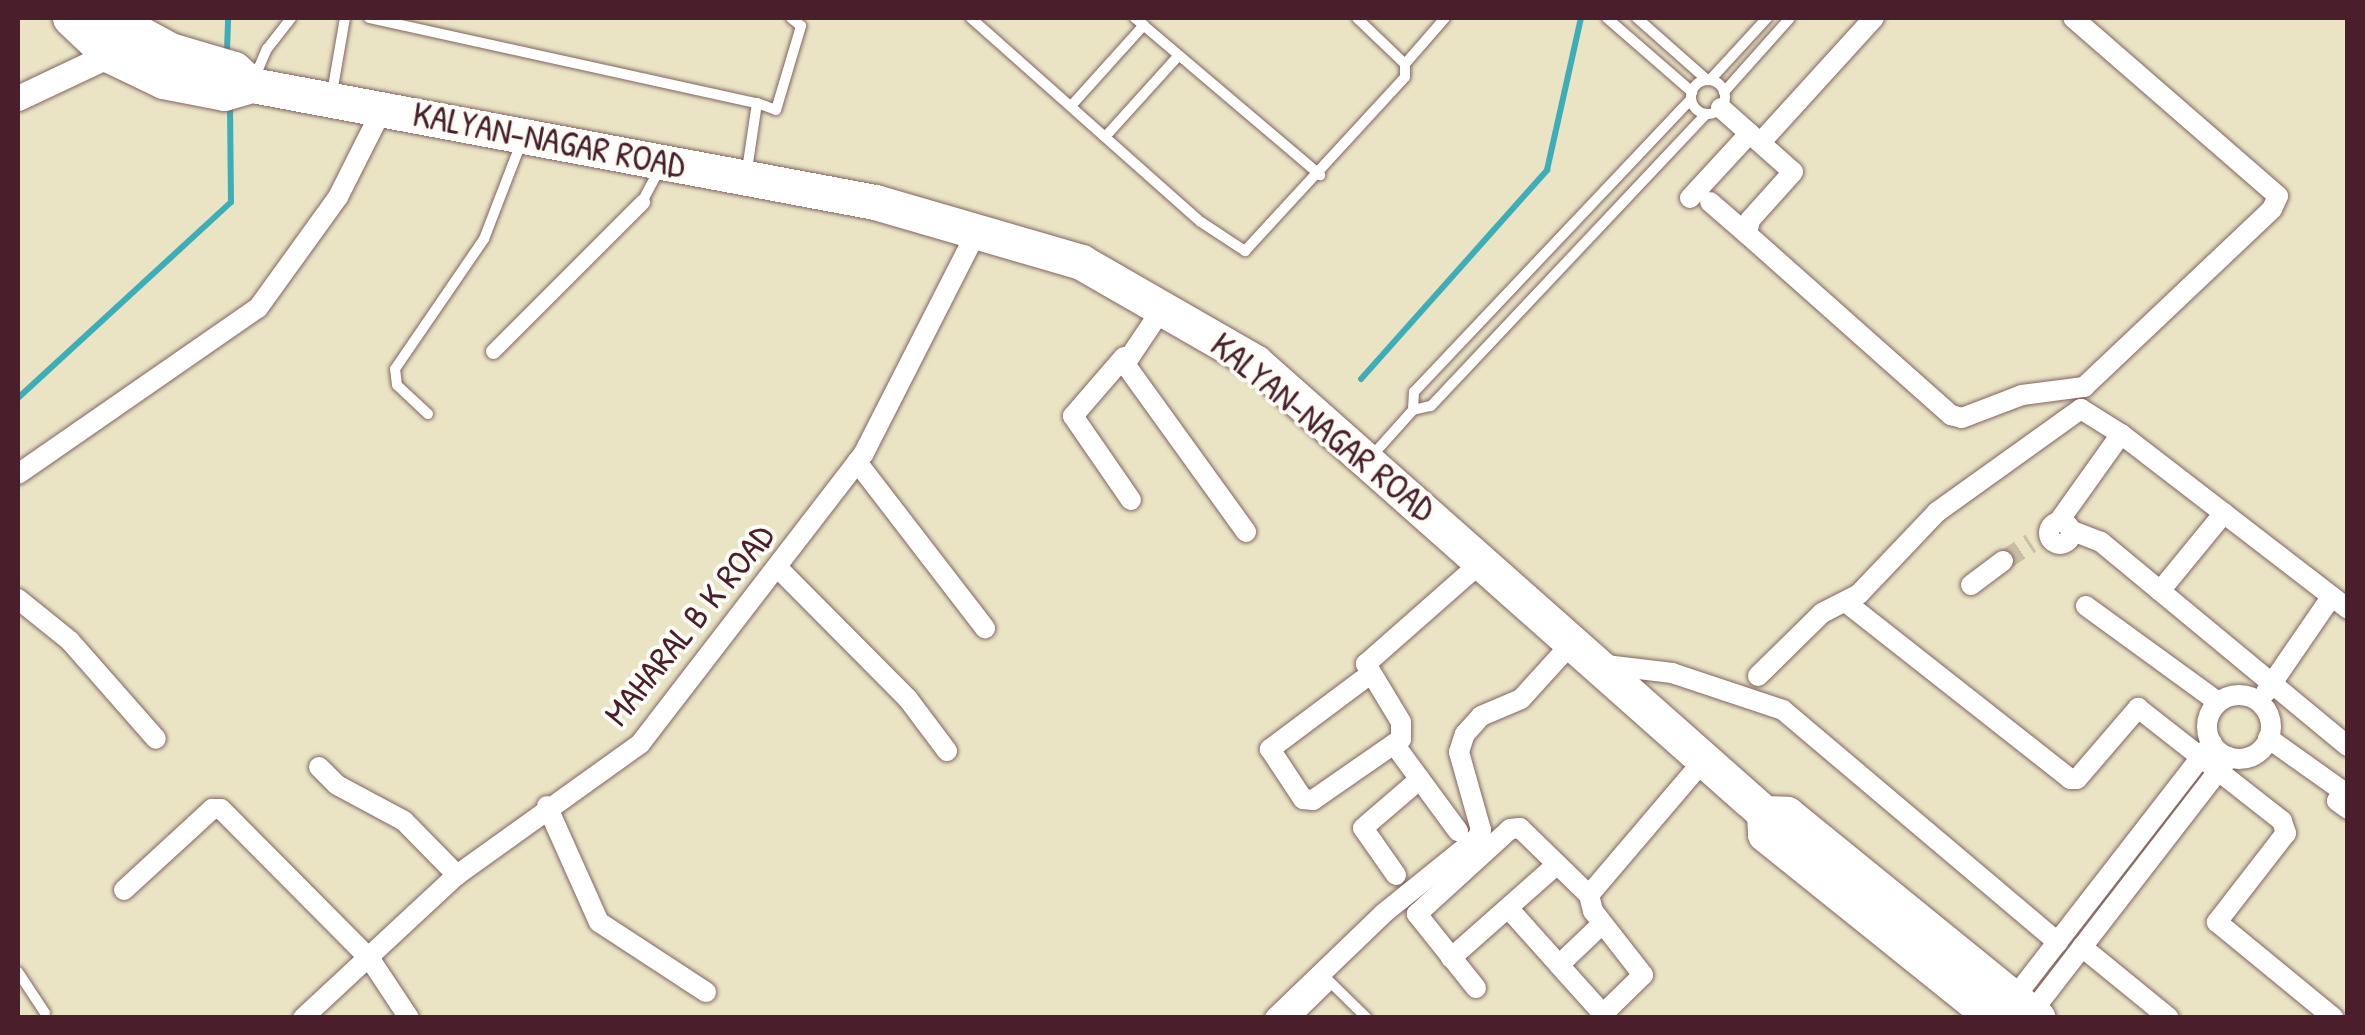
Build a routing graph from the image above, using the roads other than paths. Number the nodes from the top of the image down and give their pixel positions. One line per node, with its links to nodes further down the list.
1 (70, 18): 16 (highway, KALYAN-NAGAR ROAD)
2 (292, 18): 20 (lane)
3 (345, 18): 23 (lane)
4 (370, 18): 24 (lane)
5 (791, 18): 24 (lane)
6 (972, 18): 26 (lane)
7 (1357, 18): 18 (lane)
8 (1445, 18): 18 (lane)
9 (1608, 18): 21 (lane)
10 (1637, 18): 19 (lane)
11 (1767, 18): 19 (lane)
12 (1790, 18): 25 (lane)
13 (1874, 18): 30 (street)
14 (2073, 18): 36 (street)
15 (1139, 22): 17 (lane); 26 (lane)
16 (115, 34): 20 (highway, KALYAN-NAGAR ROAD); 22 (street)
17 (1179, 56): 29 (lane); 32 (lane)
18 (1405, 64): 32 (lane)
19 (1709, 80): 21 (lane); 25 (lane)
20 (252, 85): 23 (highway, KALYAN-NAGAR ROAD)
21 (1692, 95): 25 (lane); 40 (lane)
22 (18, 98)
23 (330, 99): 27 (highway, KALYAN-NAGAR ROAD)
24 (756, 103): 33 (lane)
25 (1717, 104): 30 (street); 40 (lane)
26 (1071, 106): 29 (lane)
27 (383, 108): 28 (highway, KALYAN-NAGAR ROAD); 45 (street)
28 (525, 133): 31 (highway, KALYAN-NAGAR ROAD); 41 (lane)
29 (1105, 137): 32 (lane)
30 (1755, 137): 36 (street); 36 (street)
31 (664, 162): 33 (highway, KALYAN-NAGAR ROAD); 34 (lane)
32 (1320, 175)
33 (746, 178): 35 (highway, KALYAN-NAGAR ROAD)
34 (642, 202): 38 (street)
35 (980, 227): 37 (highway, KALYAN-NAGAR ROAD); 44 (street, MAHARAL B K ROAD)
36 (1747, 234)
37 (1164, 306): 39 (street); 43 (highway, KALYAN-NAGAR ROAD)
38 (493, 351)
39 (1124, 358): 46 (street); 49 (street)
40 (1414, 410): 43 (lane)
41 (428, 414)
42 (2121, 434): 47 (street); 48 (street); 58 (street)
43 (1370, 459): 51 (highway, KALYAN-NAGAR ROAD)
44 (857, 462): 53 (street, MAHARAL B K ROAD); 60 (street)
45 (18, 474)
46 (1131, 500)
47 (2224, 513): 55 (street); 57 (street)
48 (2059, 527): 50 (street); 55 (street)
49 (1246, 532)
50 (2030, 543)
51 (1484, 560): 61 (highway, KALYAN-NAGAR ROAD); 62 (street)
52 (2003, 562): 54 (street)
53 (779, 569): 71 (street); 77 (street, MAHARAL B K ROAD)
54 (1971, 585)
55 (2160, 590): 64 (street)
56 (18, 599): 67 (street)
57 (2340, 602): 64 (street)
58 (1848, 604): 63 (street); 72 (street)
59 (2086, 606): 65 (street)
60 (985, 628)
61 (1583, 653): 73 (highway, KALYAN-NAGAR ROAD); 86 (street); 92 (street)
62 (1369, 674): 69 (street); 69 (street)
63 (1758, 676)
64 (2273, 682): 66 (street); 70 (street)
65 (2218, 702): 66 (street); 72 (street)
66 (2259, 702): 68 (street)
67 (156, 738)
68 (2268, 738): 72 (street); 76 (street)
69 (1394, 744): 75 (street)
70 (2348, 746)
71 (947, 750)
72 (2214, 757): 86 (street); 87 (street); 103 (street)
73 (1702, 761): 83 (street); 95 (highway, KALYAN-NAGAR ROAD)
74 (319, 767): 80 (street)
75 (1420, 779): 78 (street); 81 (street)
76 (2346, 798)
77 (547, 806): 80 (street, MAHARAL B K ROAD); 94 (street)
78 (1458, 831)
79 (1554, 867): 83 (street); 84 (street); 88 (street)
80 (457, 875): 89 (street, MAHARAL B K ROAD)
81 (1396, 875)
82 (124, 890): 89 (street)
83 (1590, 895): 85 (street)
84 (1509, 909): 88 (street); 90 (street)
85 (1602, 924): 90 (street); 90 (street)
86 (2058, 942): 95 (street)
87 (2082, 947): 95 (street); 102 (street)
88 (1450, 958): 93 (street)
89 (370, 959): 97 (street, MAHARAL B K ROAD); 98 (street)
90 (1559, 965)
91 (18, 972): 96 (lane)
92 (1326, 979): 99 (street); 100 (lane); 101 (lane)
93 (1476, 988)
94 (706, 992)
95 (2020, 1011)
96 (45, 1013)
97 (303, 1018)
98 (408, 1018)
99 (1275, 1018)
100 (1296, 1018)
101 (1367, 1018)
102 (2169, 1018)
103 (2334, 1018)

